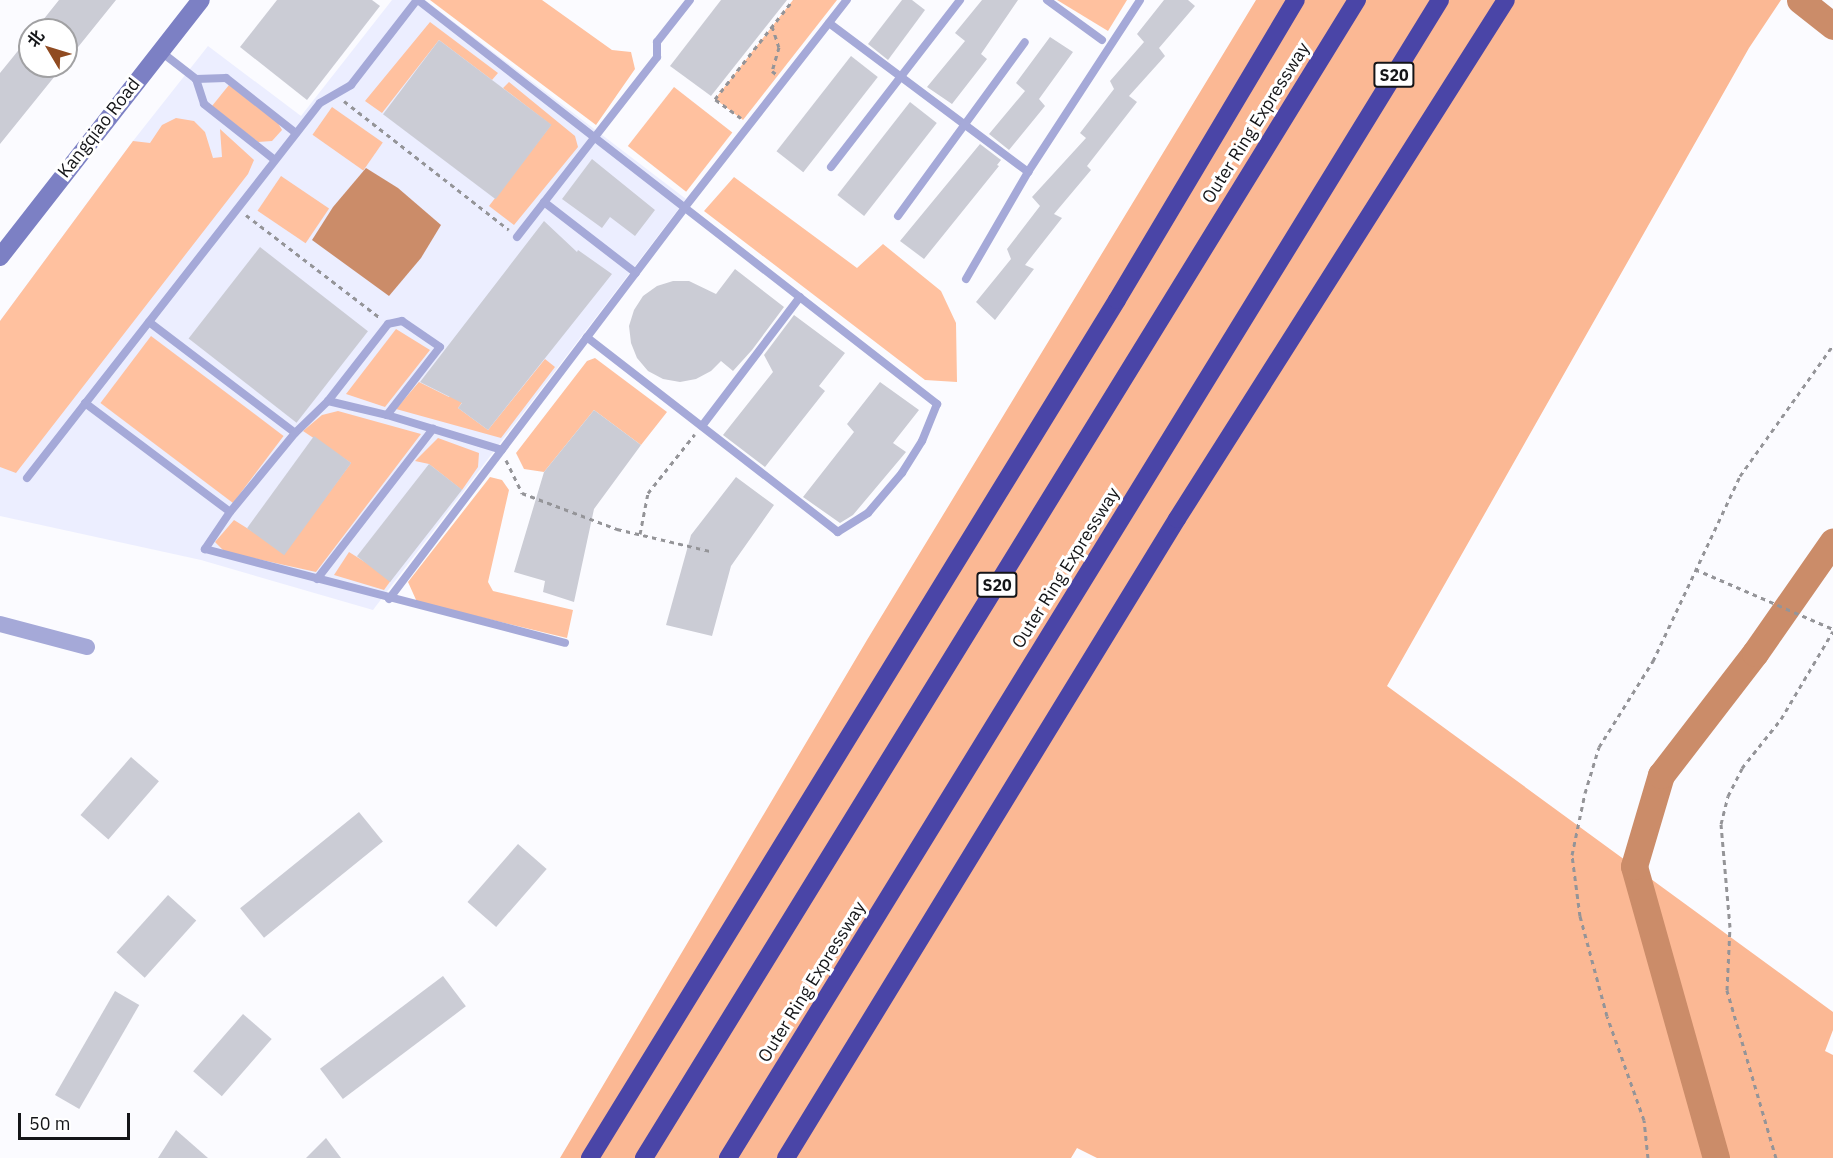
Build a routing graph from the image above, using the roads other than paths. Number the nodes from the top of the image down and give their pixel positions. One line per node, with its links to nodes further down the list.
1 (201, 0): 15 (main road, Kangqiao Road)
2 (417, 0): 19 (lane); 20 (lane)
3 (690, 0): 20 (lane)
4 (847, 0): 12 (lane)
5 (960, 0): 16 (lane)
6 (1047, 0): 13 (lane)
7 (1140, 0): 23 (lane)
8 (1296, 0): 48 (highway)
9 (1356, 0): 49 (highway, Outer Ring Expressway / S20)
10 (1440, 0): 50 (highway, Outer Ring Expressway / S20)
11 (1506, 0): 51 (highway)
12 (829, 23): 16 (lane); 25 (lane)
13 (1102, 40)
14 (1025, 42): 18 (lane)
15 (160, 51): 17 (lane); 28 (main road, Kangqiao Road)
16 (902, 78): 18 (lane); 22 (lane)
17 (196, 79): 19 (lane); 21 (lane)
18 (966, 126): 23 (lane); 26 (lane)
19 (296, 133): 21 (lane)
20 (594, 137): 24 (lane); 25 (lane)
21 (275, 160): 32 (lane)
22 (831, 167)
23 (1028, 172): 30 (lane)
24 (544, 202): 27 (lane); 29 (lane)
25 (685, 207): 29 (lane); 31 (lane)
26 (898, 216)
27 (517, 237)
28 (0, 257)
29 (636, 273): 33 (lane)
30 (966, 279)
31 (800, 297): 37 (lane); 37 (lane)
32 (148, 322): 35 (lane); 39 (lane)
33 (587, 336): 37 (lane); 40 (lane)
34 (328, 400): 36 (lane); 36 (lane); 39 (lane)
35 (85, 403): 41 (lane); 42 (lane)
36 (387, 415): 38 (lane)
37 (702, 426)
38 (433, 429): 40 (lane); 43 (lane)
39 (295, 433): 42 (lane)
40 (502, 450): 44 (lane)
41 (27, 478)
42 (230, 512): 43 (lane)
43 (317, 579): 44 (lane)
44 (389, 599): 46 (lane)
45 (0, 624): 47 (street)
46 (565, 643)
47 (87, 647)
48 (590, 1158)
49 (644, 1158)
50 (728, 1158)
51 (786, 1158)

